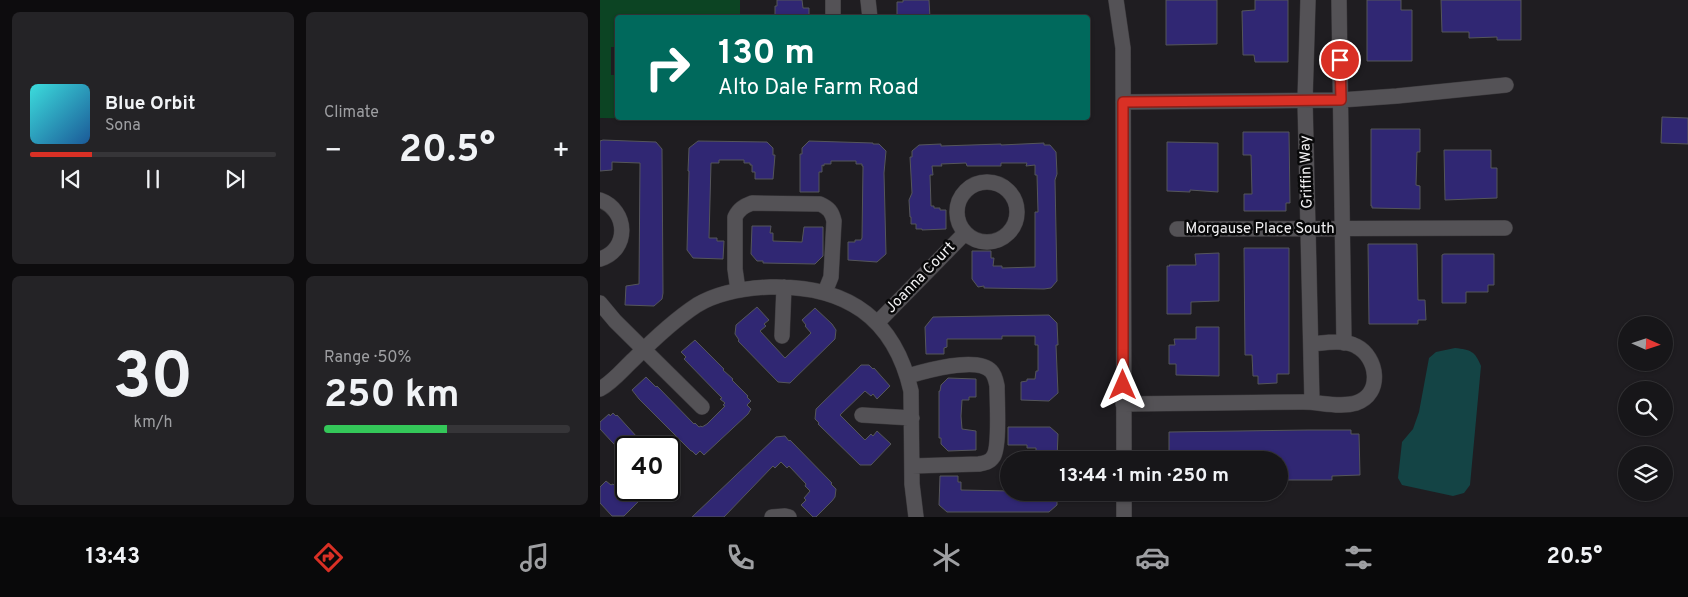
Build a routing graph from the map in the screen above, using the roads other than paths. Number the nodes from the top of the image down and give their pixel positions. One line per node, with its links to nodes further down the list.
1 (833, 0): 6 (street)
2 (868, 0): 7 (street)
3 (1116, 0): 11 (street)
4 (1308, 0): 9 (street, Griffin Way)
5 (1339, 0): 10 (street)
6 (833, 15)
7 (870, 15)
8 (1506, 85): 10 (street)
9 (1305, 100): 10 (street); 11 (street); 15 (street, Griffin Way)
10 (1341, 100): 16 (street)
11 (1123, 102): 31 (street)
12 (600, 200): 18 (street)
13 (1505, 228): 16 (street, Morgause Place South)
14 (1177, 229): 15 (street, Morgause Place South)
15 (1309, 229): 16 (street, Morgause Place South); 26 (street, Griffin Way)
16 (1343, 229): 25 (street)
17 (965, 233): 17 (street, Joanna Court); 23 (street, Joanna Court)
18 (600, 259)
19 (784, 287): 20 (street); 21 (street); 24 (street)
20 (738, 290): 21 (street); 27 (street)
21 (825, 292): 23 (street)
22 (602, 310): 27 (street)
23 (877, 322): 28 (street)
24 (782, 336)
25 (1344, 343): 26 (street); 30 (street)
26 (1311, 344): 30 (street, Griffin Way)
27 (644, 349): 29 (street); 32 (street)
28 (908, 376): 34 (street); 36 (street)
29 (600, 389)
30 (1312, 402): 31 (street)
31 (1123, 404): 35 (street)
32 (702, 407)
33 (862, 415): 34 (street)
34 (912, 418): 36 (street)
35 (1124, 451)
36 (912, 466): 40 (street)
37 (1124, 501): 41 (street)
38 (772, 517): 39 (street)
39 (789, 517)
40 (916, 517)
41 (1124, 517)

